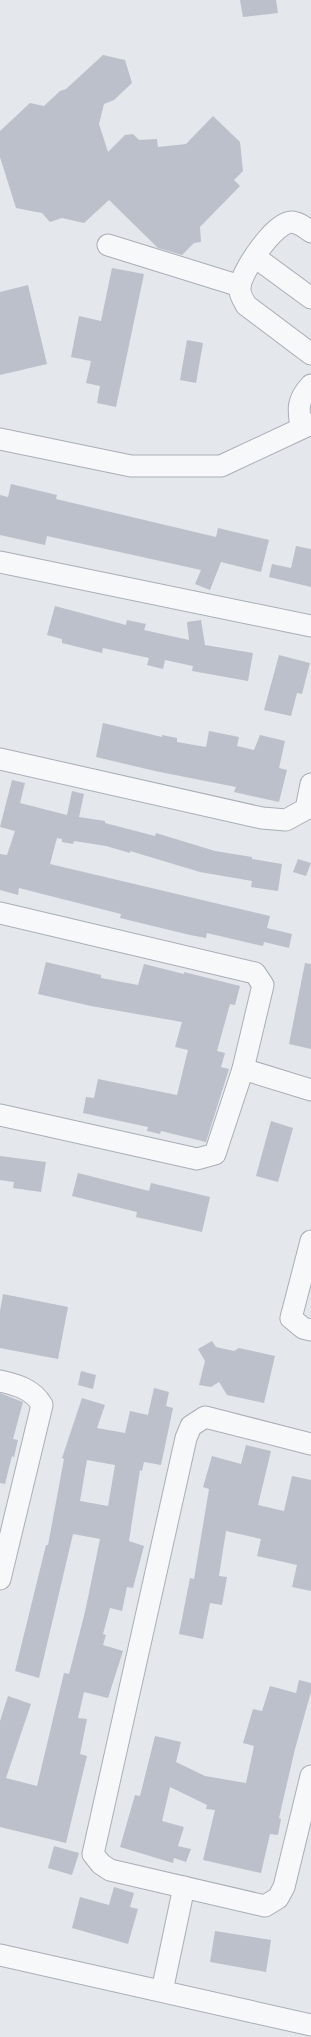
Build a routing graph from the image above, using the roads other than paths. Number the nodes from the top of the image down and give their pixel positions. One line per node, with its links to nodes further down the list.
1 (311, 232): 3 (street)
2 (108, 245): 4 (street)
3 (255, 257): 4 (street); 5 (street)
4 (240, 286): 6 (street)
5 (311, 298)
6 (311, 354)
7 (311, 385): 8 (street)
8 (306, 425): 9 (street)
9 (0, 439)
10 (0, 562): 11 (street)
11 (311, 626)
12 (0, 759): 13 (street)
13 (311, 784)
14 (0, 913): 15 (street)
15 (243, 1069): 16 (street); 17 (street)
16 (311, 1090)
17 (0, 1115)
18 (311, 1241): 19 (street)
19 (311, 1330)
20 (0, 1380): 22 (street)
21 (311, 1444): 24 (street)
22 (0, 1578)
23 (311, 1776): 24 (street)
24 (184, 1887): 26 (street)
25 (0, 1955): 26 (street)
26 (162, 1991): 27 (street)
27 (311, 2025)

